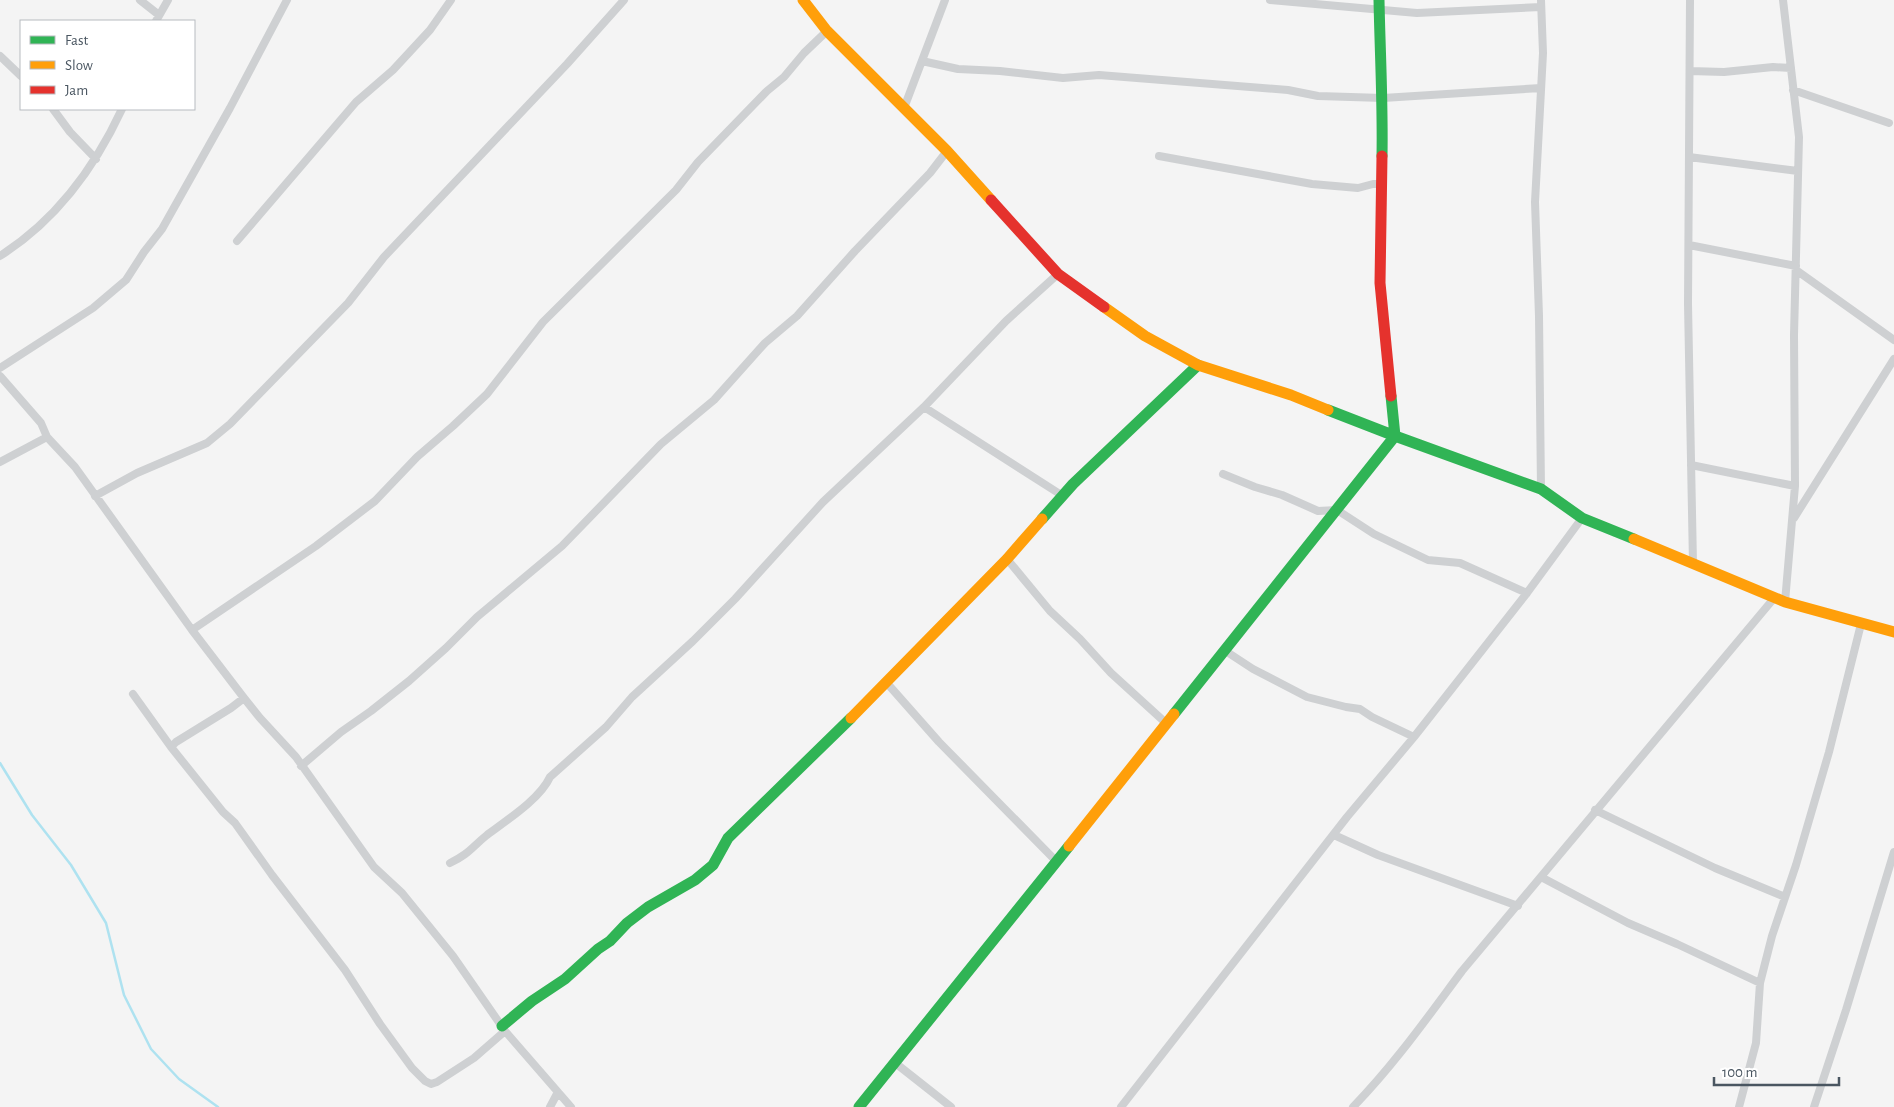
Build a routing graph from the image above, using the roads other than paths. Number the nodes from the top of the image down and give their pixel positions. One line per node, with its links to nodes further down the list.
1 (140, 0): 13 (street)
2 (168, 0): 13 (street)
3 (287, 0): 41 (street)
4 (451, 0): 33 (street)
5 (624, 0): 51 (street)
6 (945, 0): 16 (street)
7 (1270, 0): 12 (street)
8 (1690, 0): 18 (street)
9 (1783, 0): 17 (street)
10 (807, 2): 14 (street)
11 (1541, 4): 12 (street); 20 (street)
12 (1379, 5): 22 (street)
13 (158, 18)
14 (827, 31): 23 (street); 61 (street)
15 (0, 56): 19 (street)
16 (922, 61): 22 (street); 23 (street)
17 (1791, 68): 18 (street); 21 (street)
18 (1690, 71): 29 (street)
19 (20, 75)
20 (1541, 88): 22 (street); 50 (street)
21 (1793, 90): 26 (street); 31 (street)
22 (1383, 98): 32 (street)
23 (904, 108): 27 (street)
24 (54, 110): 30 (street)
25 (122, 110): 30 (street)
26 (1889, 123)
27 (947, 151): 37 (street); 70 (street)
28 (1159, 156): 32 (street)
29 (1689, 157): 31 (street); 34 (street)
30 (96, 158): 35 (street)
31 (1798, 171): 36 (street)
32 (1382, 184): 44 (street)
33 (237, 241)
34 (1689, 245): 36 (street); 47 (street)
35 (0, 256)
36 (1796, 268): 38 (street); 49 (street)
37 (1058, 274): 40 (street); 43 (street)
38 (1894, 340)
39 (1894, 359): 55 (street)
40 (1198, 365): 44 (street); 52 (street)
41 (0, 368)
42 (0, 376): 45 (street)
43 (924, 407): 52 (street); 75 (street)
44 (1395, 436): 50 (street); 53 (street)
45 (47, 437): 46 (street); 51 (street)
46 (0, 462)
47 (1692, 465): 49 (street); 57 (street)
48 (1223, 474): 53 (street)
49 (1795, 486): 55 (street)
50 (1541, 490): 54 (street)
51 (95, 496): 61 (street)
52 (1063, 496): 56 (street)
53 (1337, 510): 58 (street); 63 (street)
54 (1582, 518): 57 (street); 58 (street)
55 (1793, 520): 59 (street)
56 (1007, 559): 64 (street); 67 (street)
57 (1693, 564): 59 (street)
58 (1527, 593): 68 (street)
59 (1780, 599): 60 (street); 71 (street)
60 (1861, 624): 62 (street); 77 (street)
61 (192, 630): 66 (street)
62 (1894, 632)
63 (1224, 650): 67 (street); 68 (street)
64 (886, 682): 74 (street); 80 (street)
65 (133, 694): 69 (street)
66 (244, 698): 69 (street); 70 (street)
67 (1167, 724): 74 (street)
68 (1414, 737): 72 (street)
69 (171, 747): 80 (street)
70 (301, 766): 80 (street)
71 (1596, 810): 76 (street); 77 (street)
72 (1334, 835): 78 (street); 88 (street)
73 (1894, 852): 83 (street)
74 (1056, 861): 81 (street)
75 (450, 863)
76 (1541, 877): 78 (street); 79 (street)
77 (1785, 897): 79 (street)
78 (1518, 906): 89 (street)
79 (1760, 983): 90 (street)
80 (503, 1028): 82 (street)
81 (894, 1062): 86 (street); 87 (street)
82 (558, 1092): 84 (street); 85 (street)
83 (1816, 1106)
84 (550, 1107)
85 (571, 1107)
86 (859, 1107)
87 (951, 1107)
88 (1121, 1107)
89 (1353, 1107)
90 (1739, 1107)

